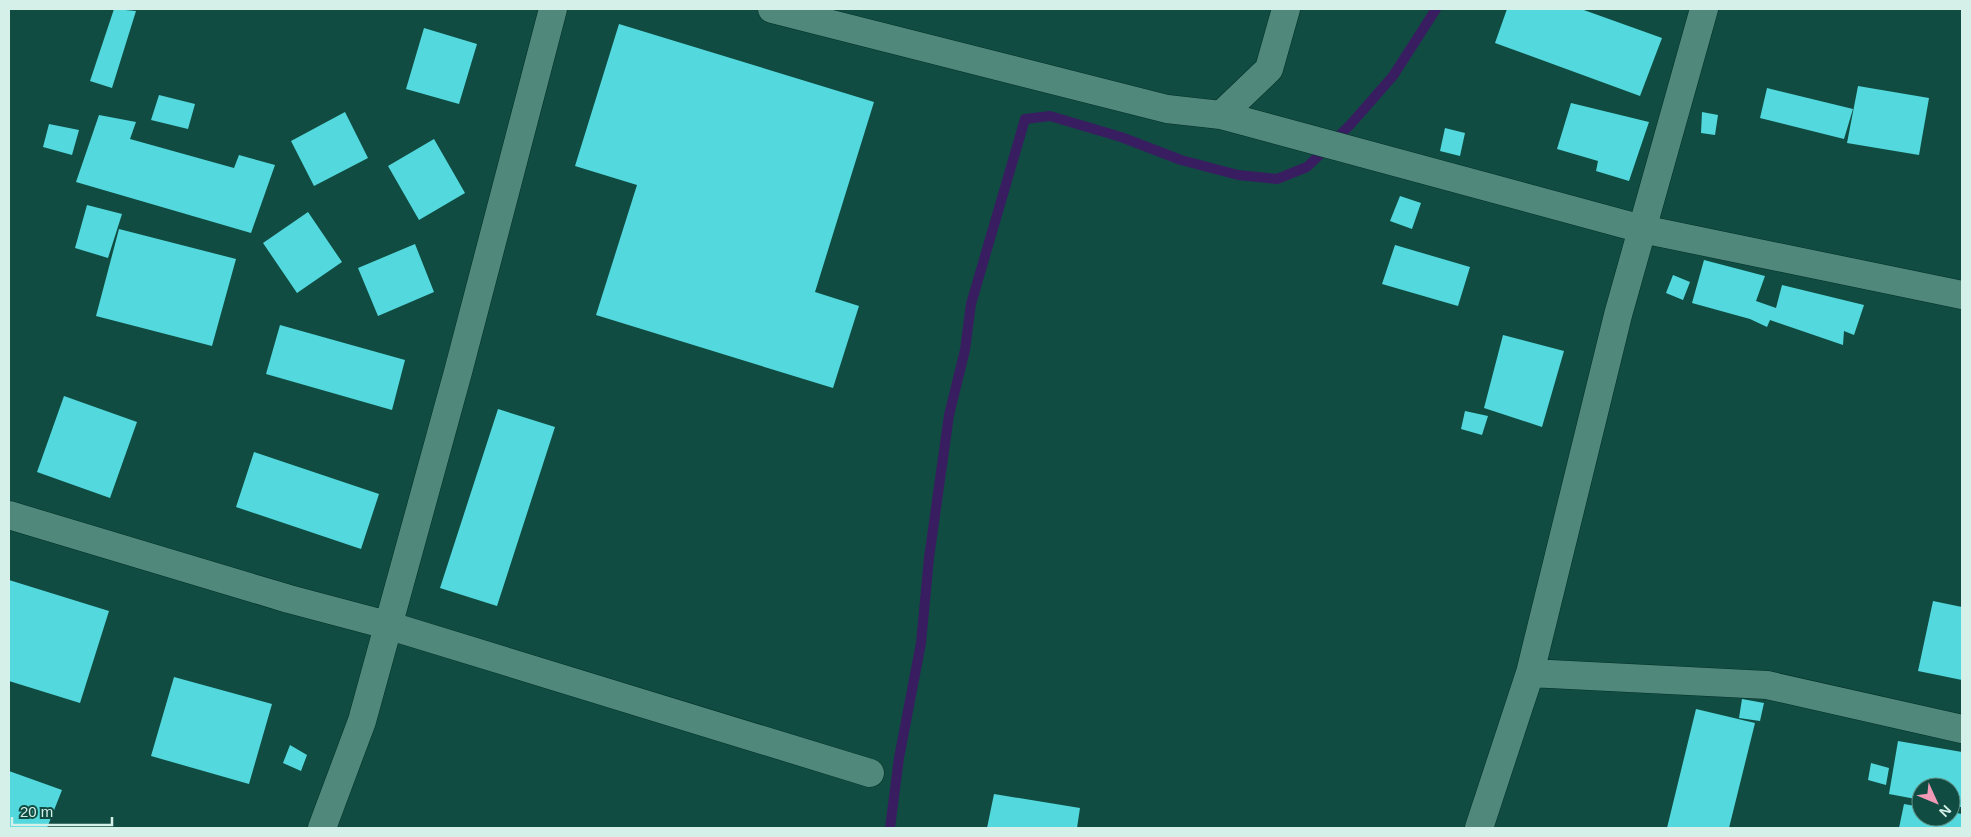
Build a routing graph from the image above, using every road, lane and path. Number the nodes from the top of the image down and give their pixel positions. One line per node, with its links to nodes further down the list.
1 (553, 9): 9 (street)
2 (772, 9): 5 (street)
3 (1286, 9): 5 (street)
4 (1704, 9): 6 (street)
5 (1221, 115): 6 (street)
6 (1642, 229): 7 (street); 10 (street)
7 (1962, 295)
8 (9, 515): 9 (street)
9 (388, 625): 12 (street); 13 (street)
10 (1530, 673): 11 (street); 14 (street)
11 (1962, 729)
12 (870, 773)
13 (322, 828)
14 (1479, 828)

